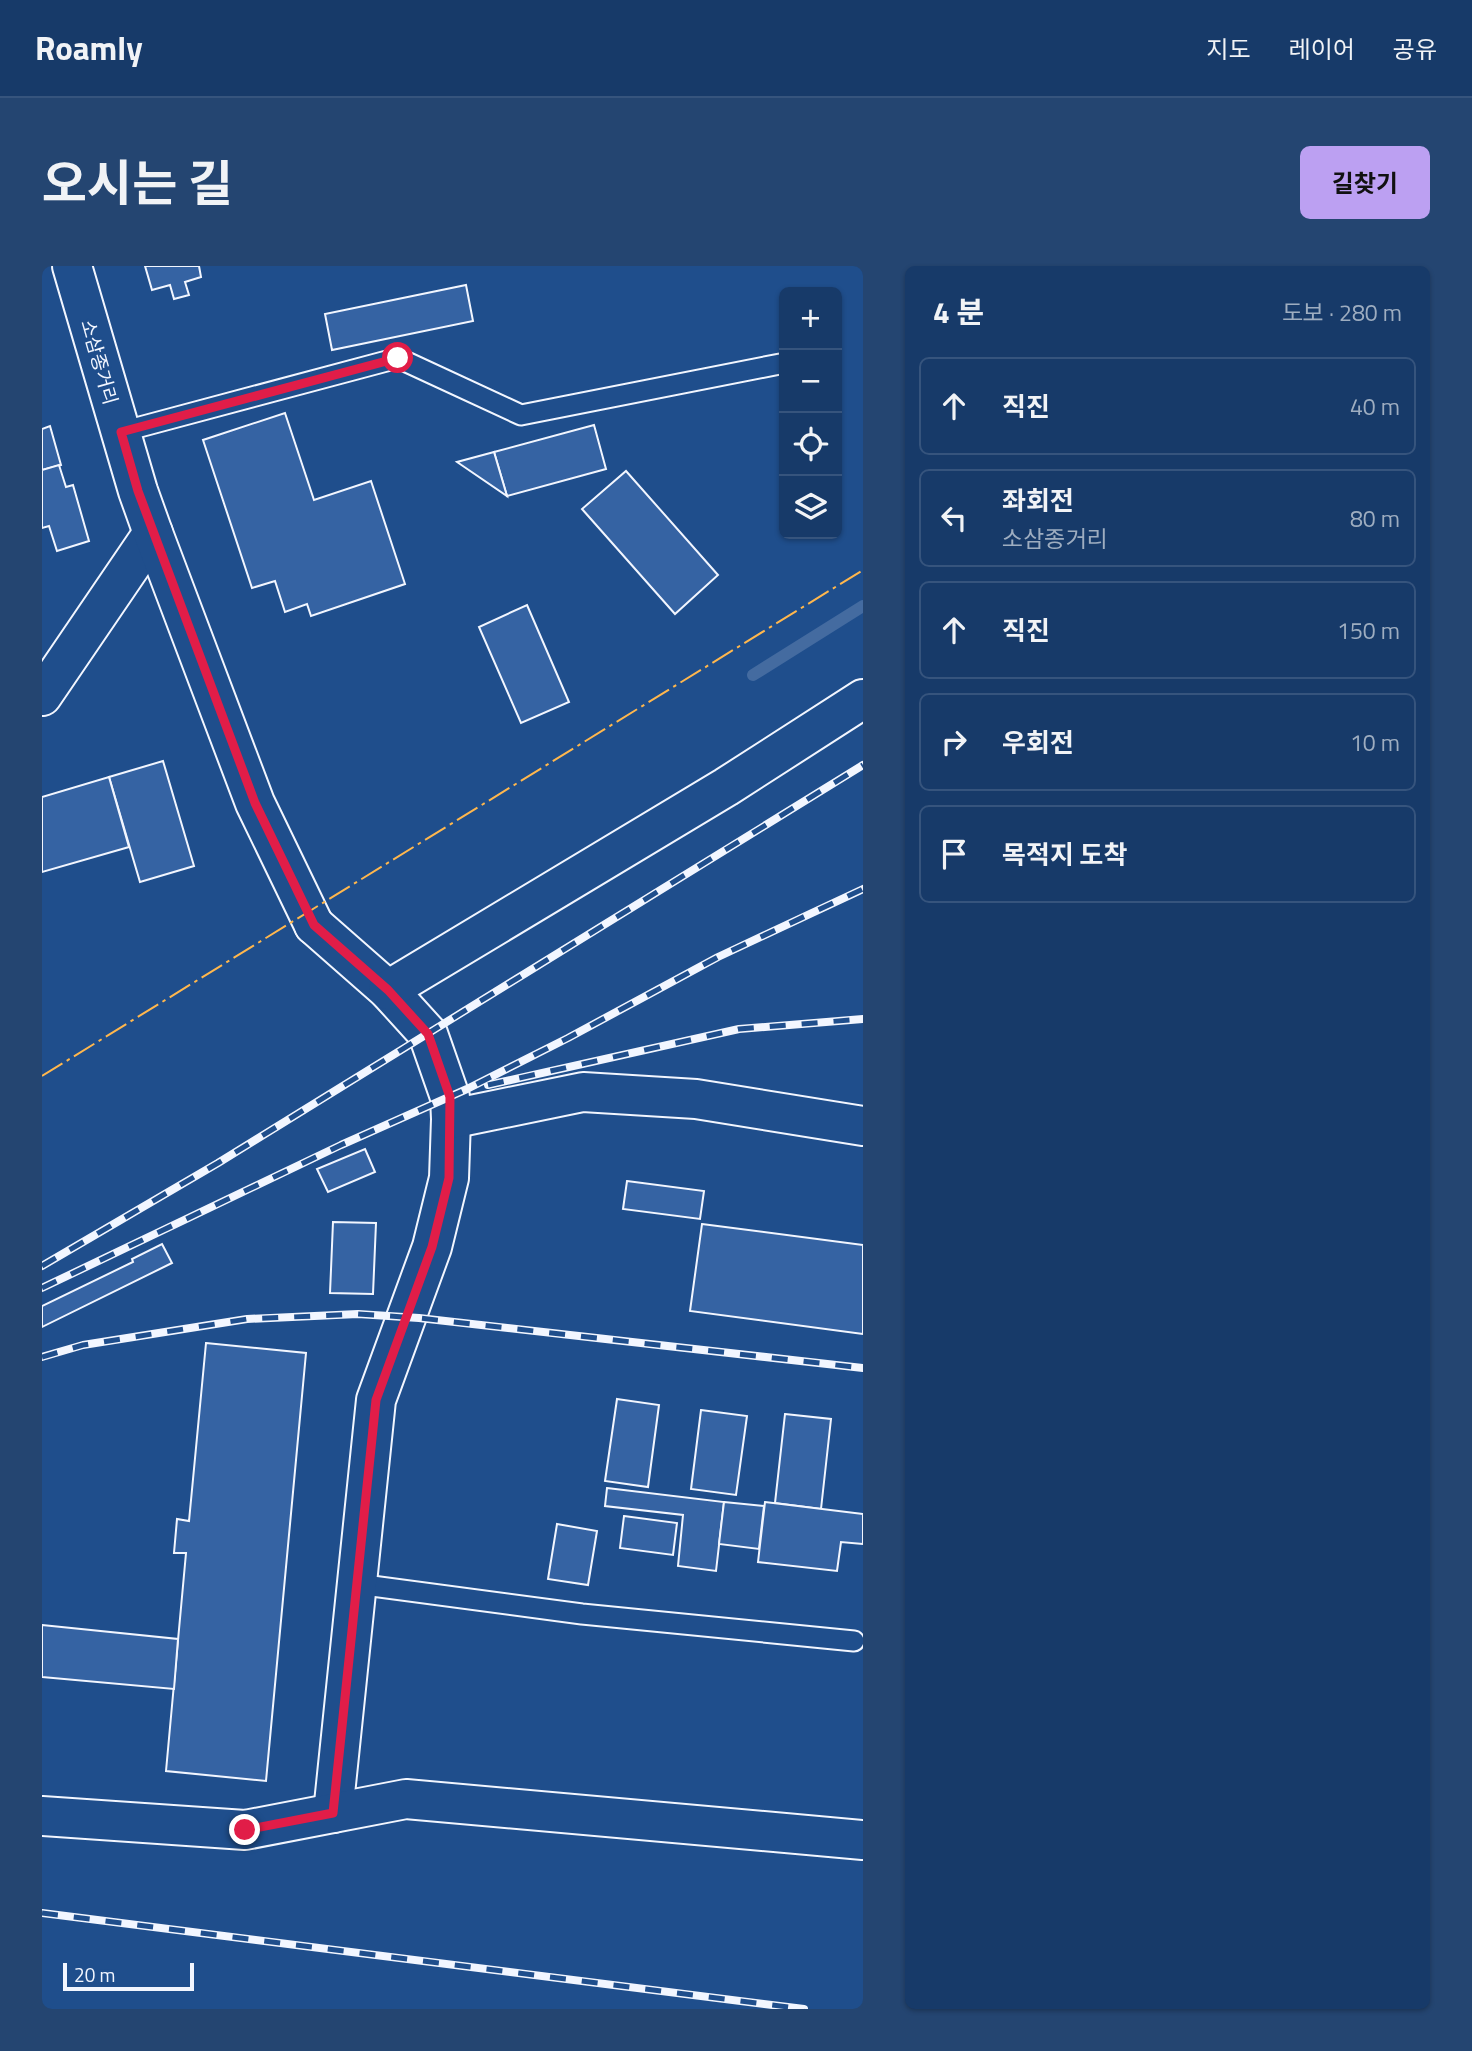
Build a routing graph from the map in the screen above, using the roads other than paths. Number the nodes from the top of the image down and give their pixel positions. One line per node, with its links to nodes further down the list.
1 (72, 266): 3 (street, 소삼종거리)
2 (779, 364): 3 (lane)
3 (121, 432): 4 (street, 소삼종거리)
4 (153, 533): 5 (street); 7 (street, 소삼종거리)
5 (42, 696)
6 (863, 699): 7 (street)
7 (388, 990): 8 (street)
8 (451, 1119): 9 (street); 10 (street)
9 (863, 1126)
10 (357, 1584): 11 (lane); 12 (street)
11 (854, 1641)
12 (333, 1813): 13 (street); 14 (street)
13 (42, 1816)
14 (863, 1840)

